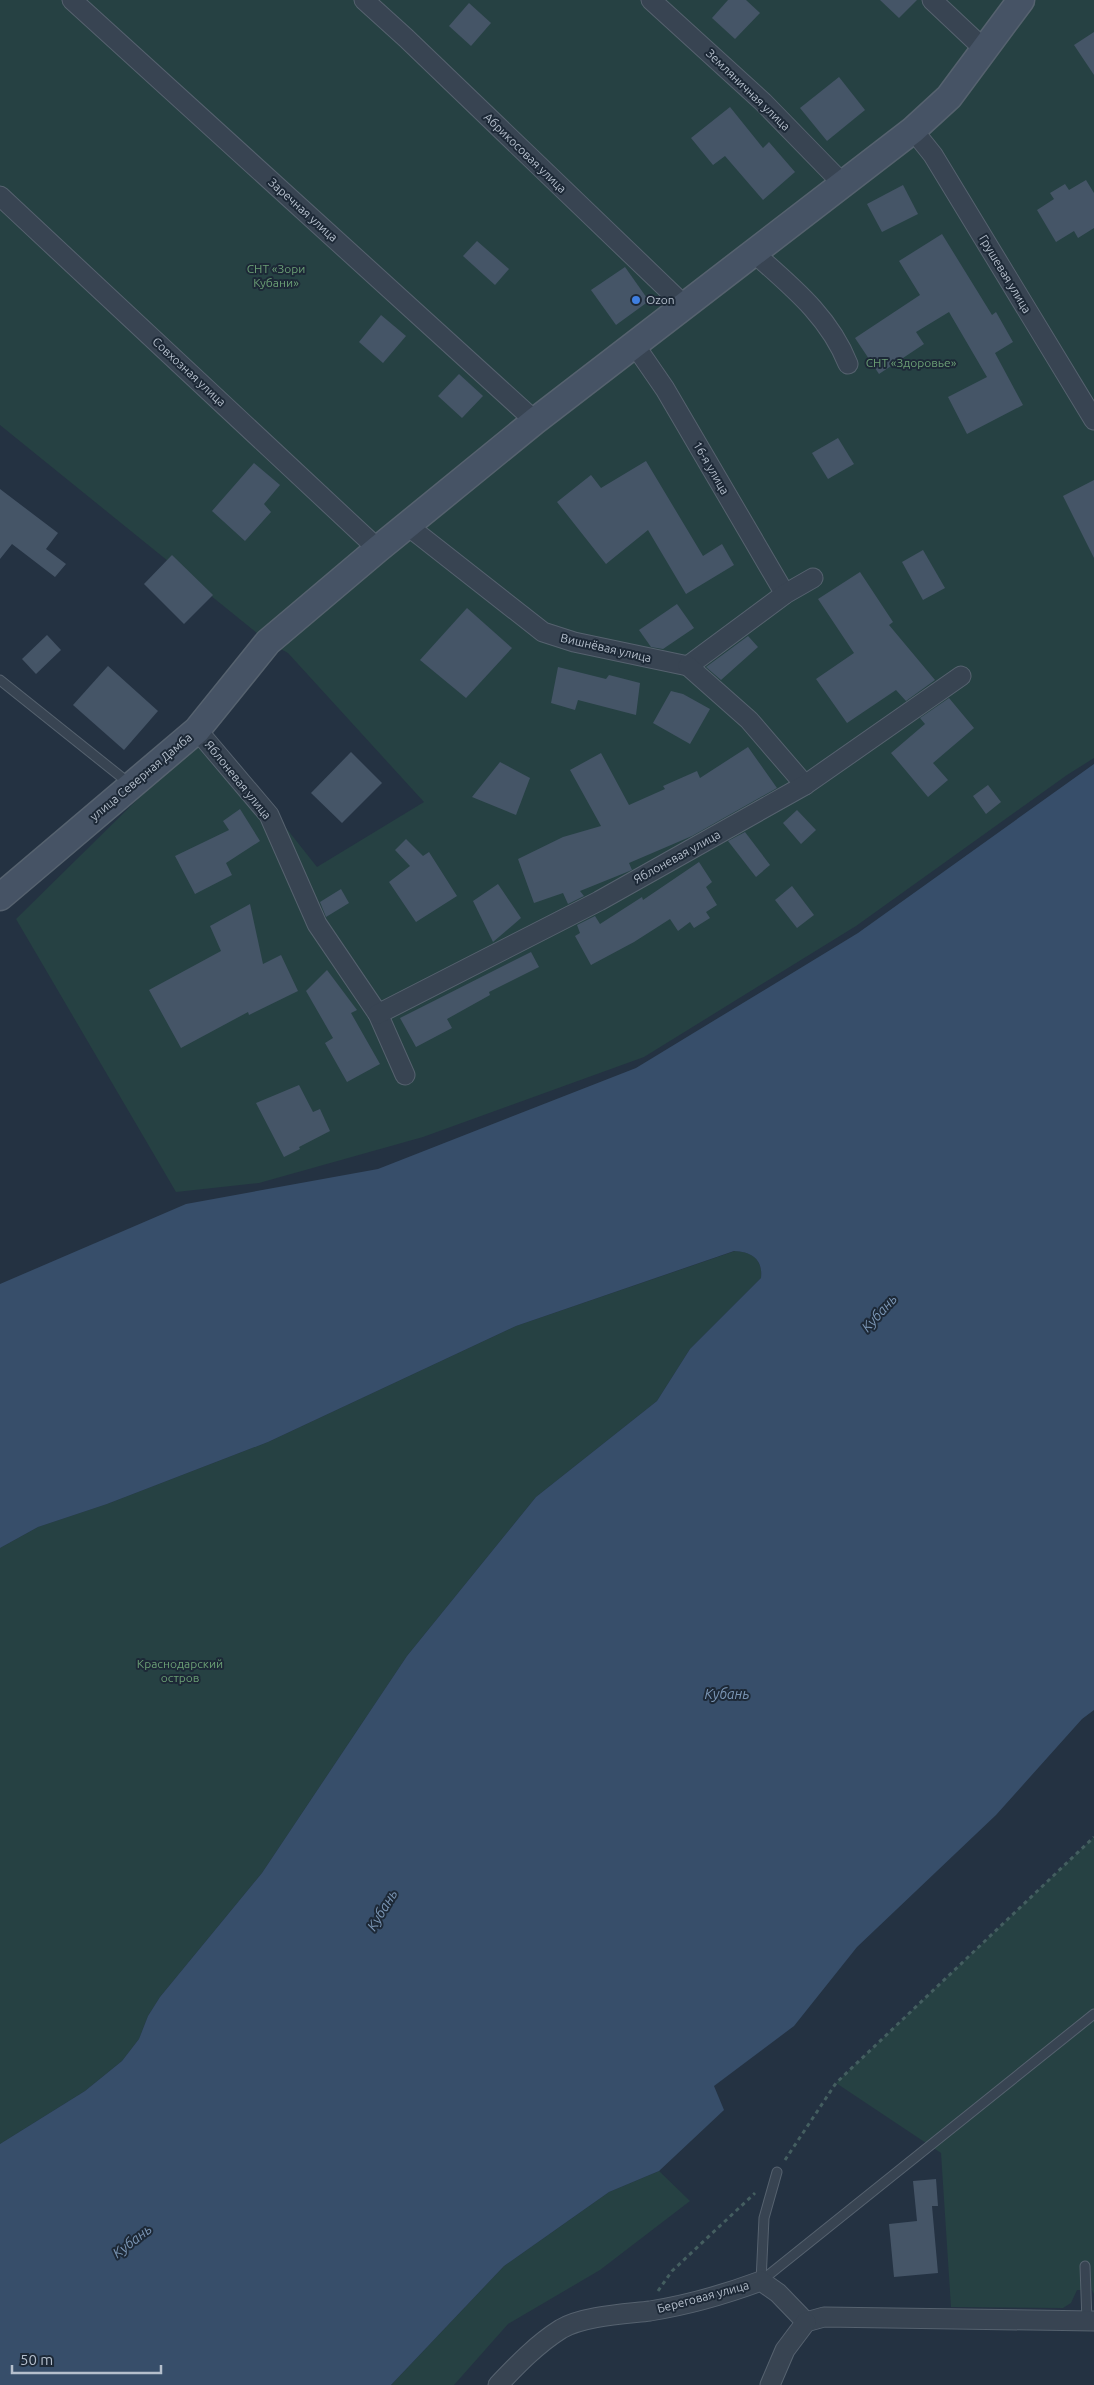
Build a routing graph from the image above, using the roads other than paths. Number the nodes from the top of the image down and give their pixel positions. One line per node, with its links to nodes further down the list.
1 (72, 0): 14 (street, Заречная улица)
2 (364, 0): 11 (street, Абрикосовая улица)
3 (651, 0): 8 (street, Земляничная улица)
4 (932, 0): 6 (street)
5 (1021, 0): 6 (street, улица Северная Дамба)
6 (984, 49): 7 (street, улица Северная Дамба)
7 (913, 130): 8 (street, улица Северная Дамба); 15 (street, Грушевая улица)
8 (842, 183): 10 (street, улица Северная Дамба)
9 (0, 196): 17 (street, Совхозная улица)
10 (754, 253): 11 (street, улица Северная Дамба); 13 (street)
11 (686, 307): 12 (street, улица Северная Дамба)
12 (634, 344): 14 (street, улица Северная Дамба); 19 (street, 16-я улица)
13 (848, 364)
14 (535, 420): 16 (street, улица Северная Дамба)
15 (1094, 420)
16 (408, 526): 17 (street, улица Северная Дамба); 20 (street, Вишнёвая улица)
17 (378, 549): 23 (street, улица Северная Дамба)
18 (813, 578): 19 (street)
19 (784, 594): 20 (street)
20 (688, 666): 24 (street)
21 (961, 676): 24 (street, Яблоневая улица)
22 (0, 680): 25 (lane)
23 (197, 730): 25 (street, улица Северная Дамба); 27 (street, Яблоневая улица)
24 (805, 785): 27 (street, Яблоневая улица)
25 (132, 786): 26 (street, улица Северная Дамба)
26 (0, 897)
27 (378, 1014): 28 (street, Яблоневая улица)
28 (405, 1075)
29 (1094, 2014): 32 (lane)
30 (777, 2172): 32 (lane)
31 (1085, 2266): 33 (lane)
32 (761, 2281): 34 (street, Береговая улица); 35 (street, Береговая улица)
33 (1090, 2321): 34 (street)
34 (806, 2322): 36 (street)
35 (498, 2385)
36 (770, 2385)

